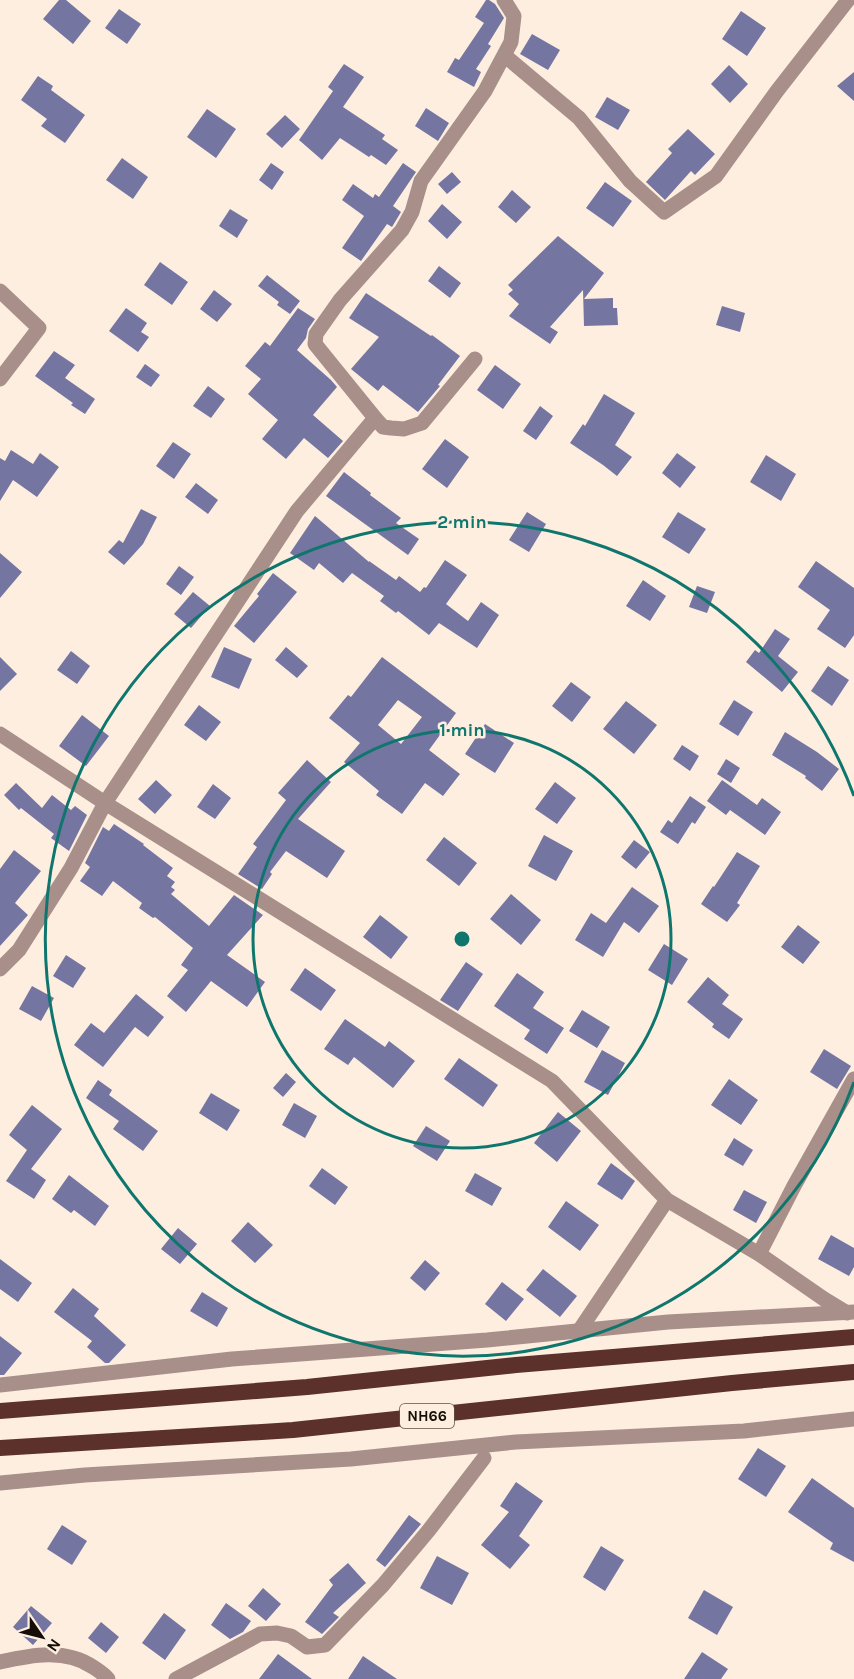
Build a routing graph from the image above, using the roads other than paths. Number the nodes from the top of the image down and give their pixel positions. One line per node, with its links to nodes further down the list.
1 (504, 0): 3 (street)
2 (848, 0): 3 (street)
3 (504, 55): 7 (street)
4 (0, 291): 6 (street)
5 (475, 359): 7 (street)
6 (0, 379)
7 (375, 418): 9 (street)
8 (0, 735): 9 (street)
9 (105, 803): 10 (street); 12 (street)
10 (0, 969)
11 (854, 1079): 13 (street)
12 (667, 1200): 13 (street); 15 (street)
13 (759, 1254): 14 (street)
14 (850, 1312): 15 (street)
15 (579, 1331): 18 (street)
16 (854, 1336): 19 (highway)
17 (854, 1372): 21 (highway, NH66)
18 (0, 1385)
19 (0, 1411)
20 (854, 1419): 23 (street)
21 (0, 1448)
22 (484, 1458): 26 (street)
23 (0, 1483)
24 (0, 1662): 25 (street)
25 (108, 1679)
26 (177, 1679)

